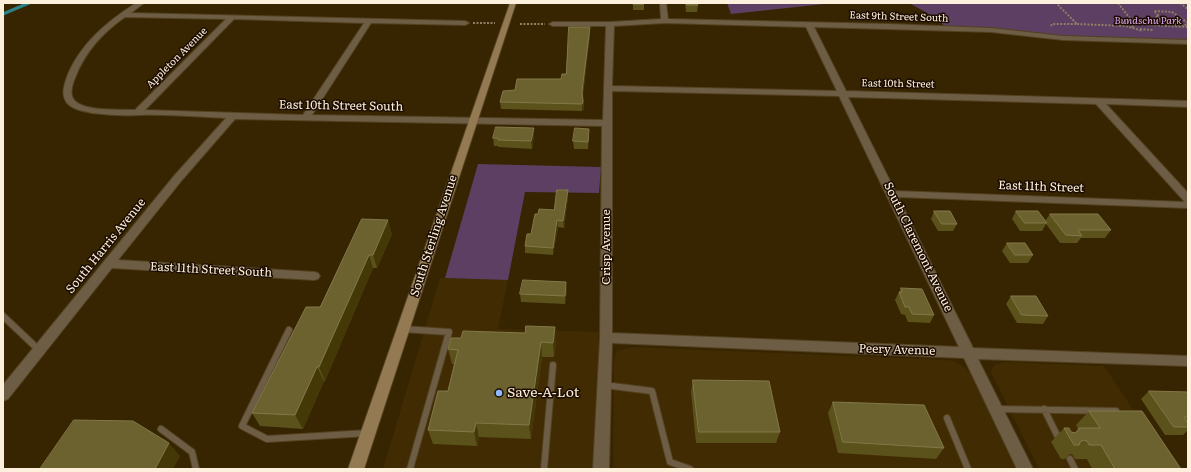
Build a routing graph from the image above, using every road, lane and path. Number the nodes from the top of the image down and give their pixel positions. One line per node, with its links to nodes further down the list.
1 (141, 3): 8 (street)
2 (513, 3): 33 (main road, South Sterling Avenue)
3 (663, 3): 11 (street)
4 (1056, 3): 20 (path)
5 (1118, 3): 12 (path)
6 (1180, 3): 7 (path)
7 (1188, 8)
8 (122, 16): 9 (street); 30 (street, East 10th Street South)
9 (232, 17): 10 (street); 30 (street, Appleton Avenue)
10 (369, 21): 13 (street); 32 (street)
11 (665, 21): 17 (street, East 9th Street South); 18 (street, East 9th Street South)
12 (1138, 22): 21 (path); 22 (path)
13 (464, 23): 14 (path)
14 (495, 24)
15 (520, 24): 16 (path)
16 (553, 24): 17 (street, East 9th Street South)
17 (610, 24): 26 (street, Crisp Avenue)
18 (809, 25): 25 (street, East 9th Street South); 27 (street, South Claremont Avenue)
19 (1188, 25): 21 (path); 21 (path)
20 (1051, 26)
21 (1180, 26)
22 (1131, 27)
23 (1140, 29): 24 (path)
24 (1152, 30)
25 (1188, 42)
26 (608, 88): 27 (street, East 10th Street); 34 (street, Crisp Avenue)
27 (843, 94): 28 (street, East 10th Street); 35 (street, South Claremont Avenue)
28 (1099, 102): 29 (street, East 10th Street); 36 (street)
29 (1188, 104)
30 (136, 113): 31 (street, East 10th Street South)
31 (233, 116): 32 (street, East 10th Street South); 38 (street, South Harris Avenue)
32 (307, 116): 33 (street, East 10th Street South)
33 (473, 120): 34 (street, East 10th Street South); 42 (main road, South Sterling Avenue)
34 (607, 123): 43 (street, Crisp Avenue)
35 (892, 194): 37 (street, East 11th Street); 45 (street, South Claremont Avenue)
36 (1188, 199)
37 (1188, 205)
38 (108, 264): 39 (street, East 11th Street South); 44 (street, South Harris Avenue)
39 (314, 276)
40 (3, 316): 44 (lane)
41 (289, 330): 55 (lane)
42 (403, 330): 55 (main road, South Sterling Avenue); 60 (lane)
43 (606, 338): 45 (street, Peery Avenue); 48 (street, Crisp Avenue)
44 (39, 350): 49 (street, South Harris Avenue)
45 (970, 354): 46 (street, Peery Avenue); 50 (street, South Claremont Avenue)
46 (1188, 361)
47 (553, 365): 61 (lane)
48 (604, 385): 62 (street, Crisp Avenue); 63 (lane)
49 (3, 394)
50 (996, 408): 51 (lane); 65 (street, South Claremont Avenue)
51 (1044, 409): 52 (lane); 56 (lane)
52 (1116, 410)
53 (947, 418): 64 (lane)
54 (161, 429): 58 (lane)
55 (368, 433): 59 (main road, South Sterling Avenue)
56 (1061, 442)
57 (1070, 459): 66 (lane)
58 (196, 469)
59 (356, 469)
60 (410, 469)
61 (544, 469)
62 (601, 469)
63 (690, 469)
64 (968, 469)
65 (1025, 469)
66 (1075, 469)

